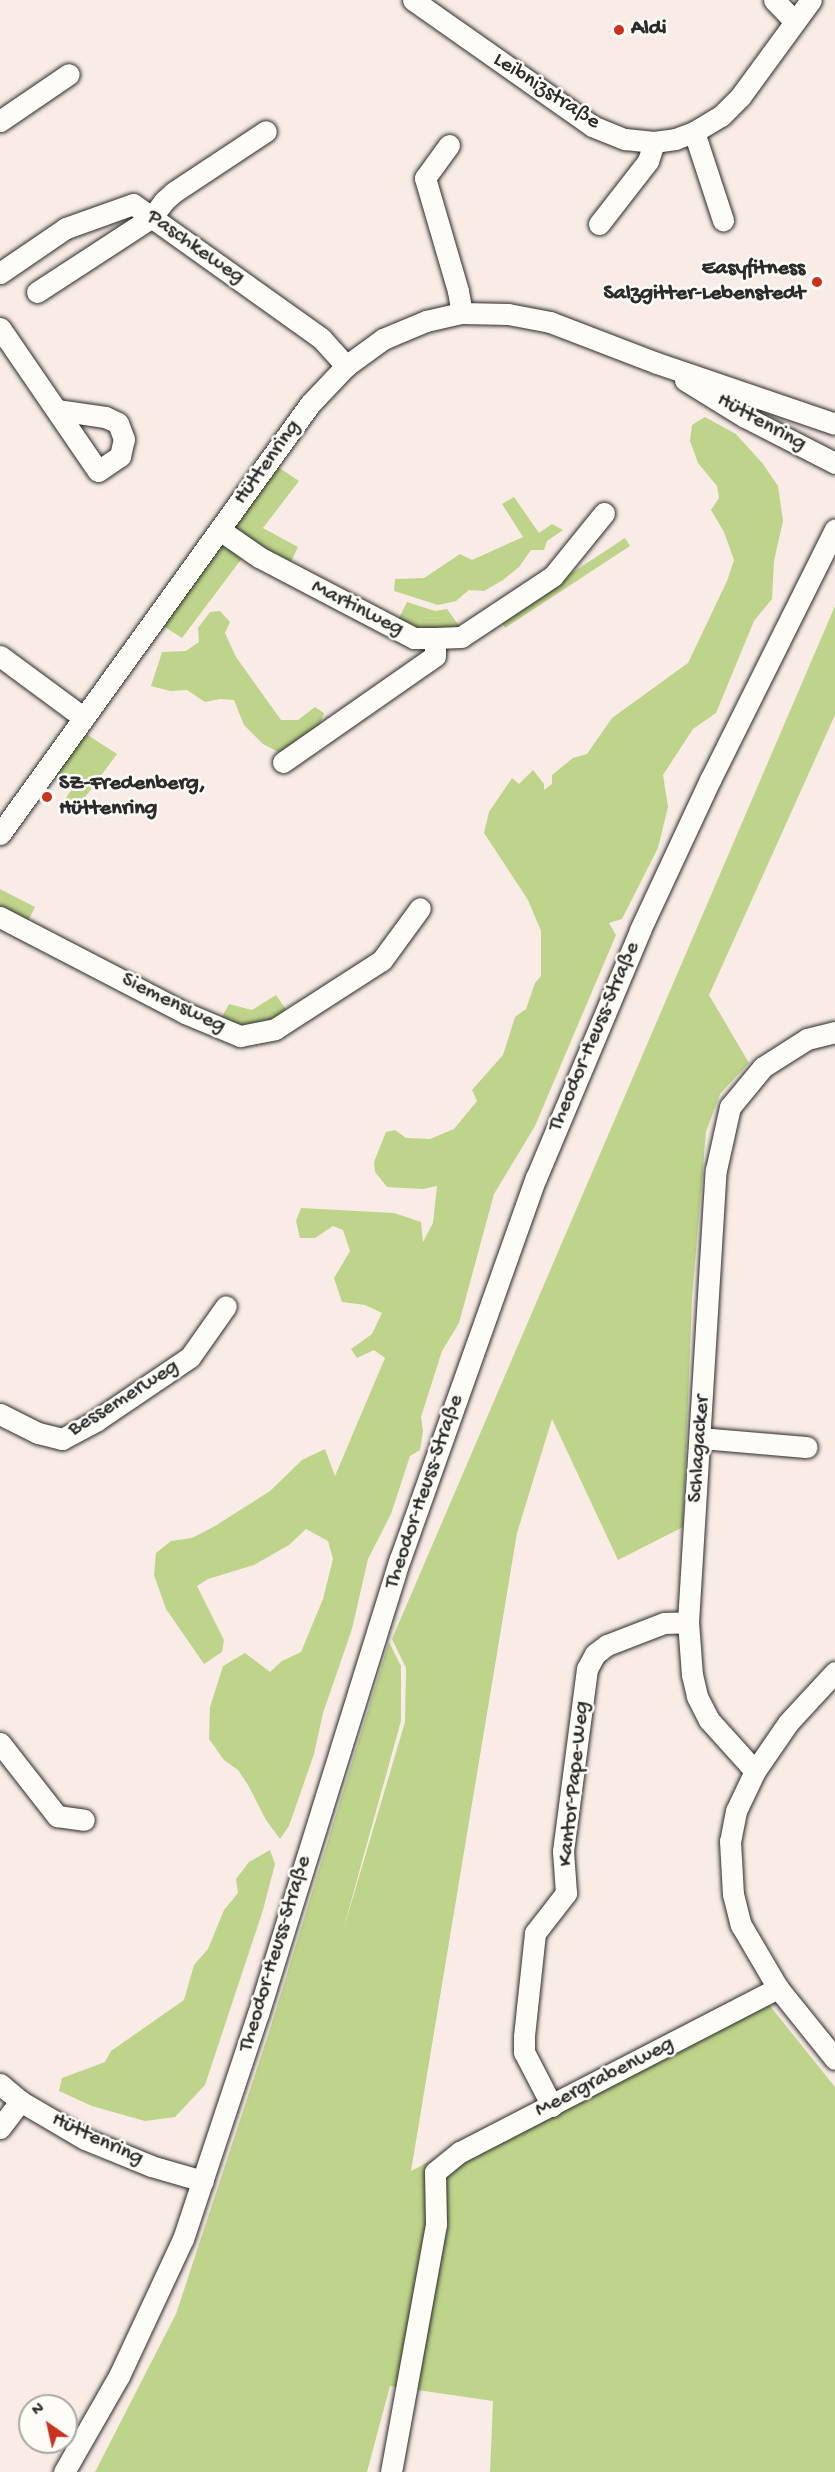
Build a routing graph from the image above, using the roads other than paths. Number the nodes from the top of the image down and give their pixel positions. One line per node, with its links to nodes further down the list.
1 (412, 0): 9 (street, Leibnizstraße)
2 (774, 0): 4 (street)
3 (811, 0): 4 (street, Leibnizstraße)
4 (795, 22): 8 (street, Leibnizstraße)
5 (69, 74): 6 (street)
6 (0, 121)
7 (266, 131): 11 (street)
8 (694, 132): 9 (street, Leibnizstraße); 12 (street)
9 (654, 142): 13 (street)
10 (448, 145): 16 (street)
11 (152, 217): 14 (street, Paschkeweg); 15 (street); 19 (street, Paschkeweg)
12 (723, 219)
13 (599, 224)
14 (0, 273)
15 (37, 292)
16 (462, 313): 18 (street, Hüttenring); 19 (street, Hüttenring)
17 (0, 328): 20 (street)
18 (657, 363): 21 (street, Hüttenring); 22 (street, Hüttenring)
19 (346, 366): 25 (street, Hüttenring)
20 (57, 410)
21 (835, 424)
22 (835, 463)
23 (604, 513): 26 (street, Martinweg)
24 (835, 529): 49 (street, Theodor-Heuss-Straße)
25 (220, 530): 26 (street, Martinweg); 28 (street, Hüttenring)
26 (435, 638): 29 (street)
27 (0, 656): 28 (street)
28 (84, 718): 30 (street, Hüttenring)
29 (283, 762)
30 (0, 834)
31 (420, 908): 32 (street, Siemensweg)
32 (0, 917)
33 (835, 1032): 36 (street, Schlagacker)
34 (226, 1306): 35 (street, Bessemerweg)
35 (0, 1414)
36 (701, 1438): 37 (street); 38 (street, Schlagacker)
37 (807, 1448)
38 (688, 1622): 41 (street, Schlagacker); 47 (street, Kantor-Pape-Weg)
39 (835, 1672): 41 (street)
40 (0, 1743): 42 (street)
41 (755, 1771): 43 (street)
42 (84, 1820)
43 (778, 1988): 44 (street); 47 (street, Meergrabenweg)
44 (835, 2059)
45 (0, 2084): 46 (street, Hüttenring)
46 (20, 2102): 48 (street); 49 (street, Hüttenring)
47 (552, 2106): 51 (street, Meergrabenweg)
48 (0, 2128)
49 (203, 2181): 50 (street, Theodor-Heuss-Straße)
50 (64, 2472)
51 (391, 2472)

